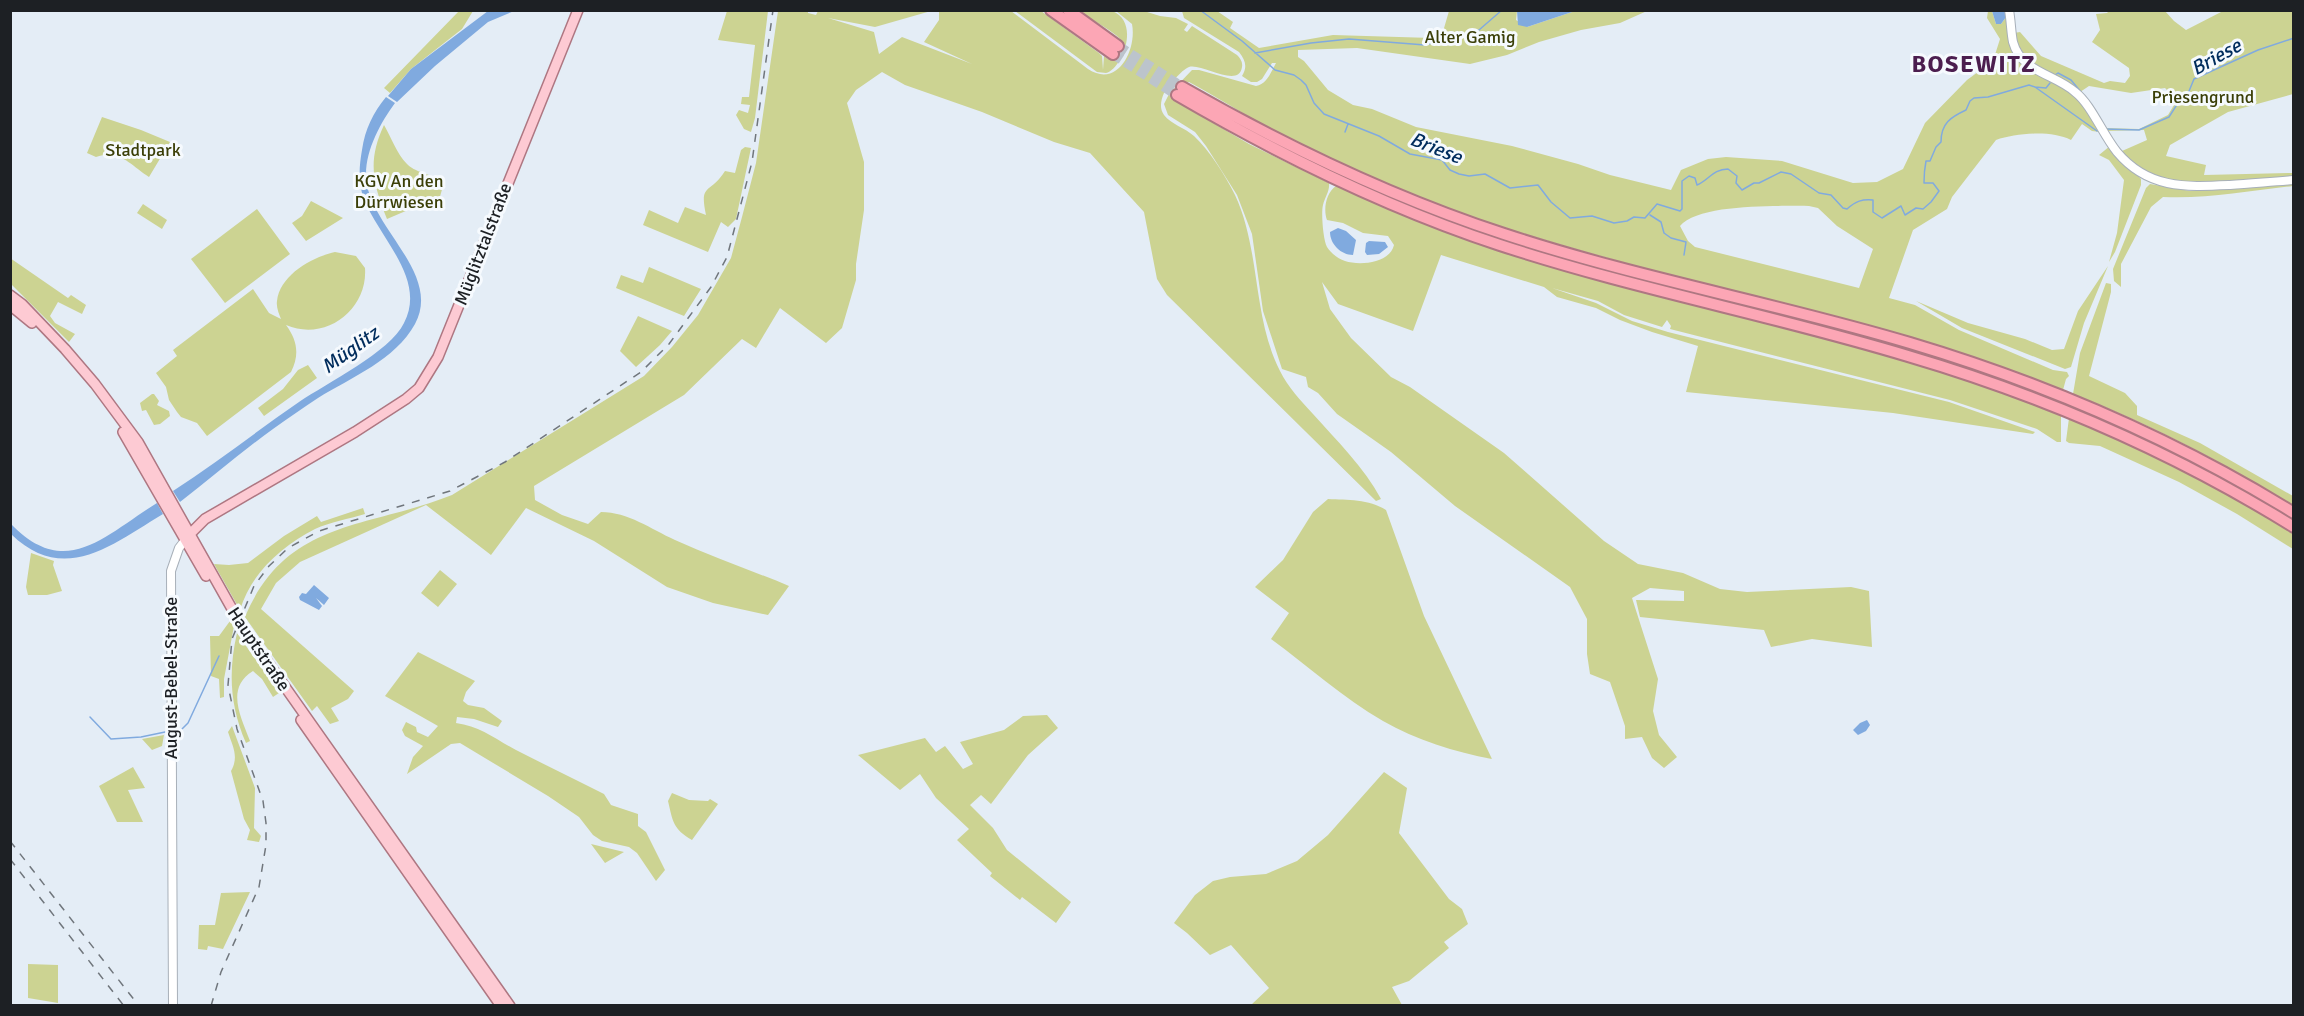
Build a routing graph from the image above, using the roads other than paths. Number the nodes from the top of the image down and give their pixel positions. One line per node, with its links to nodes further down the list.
1 (578, 10): 8 (main road, Müglitztalstraße)
2 (1052, 10): 3 (highway)
3 (1068, 10)
4 (2009, 10): 5 (street)
5 (2294, 180)
6 (10, 295): 9 (main road, Hauptstraße)
7 (10, 305): 9 (main road, Hauptstraße)
8 (340, 441): 12 (main road, August-Bebel-Straße)
9 (164, 495): 12 (main road, Hauptstraße)
10 (2294, 513): 11 (highway)
11 (2294, 527)
12 (188, 535): 13 (street, August-Bebel-Straße); 14 (main road, Hauptstraße); 15 (main road, Hauptstraße)
13 (173, 1005)
14 (501, 1005)
15 (510, 1005)

